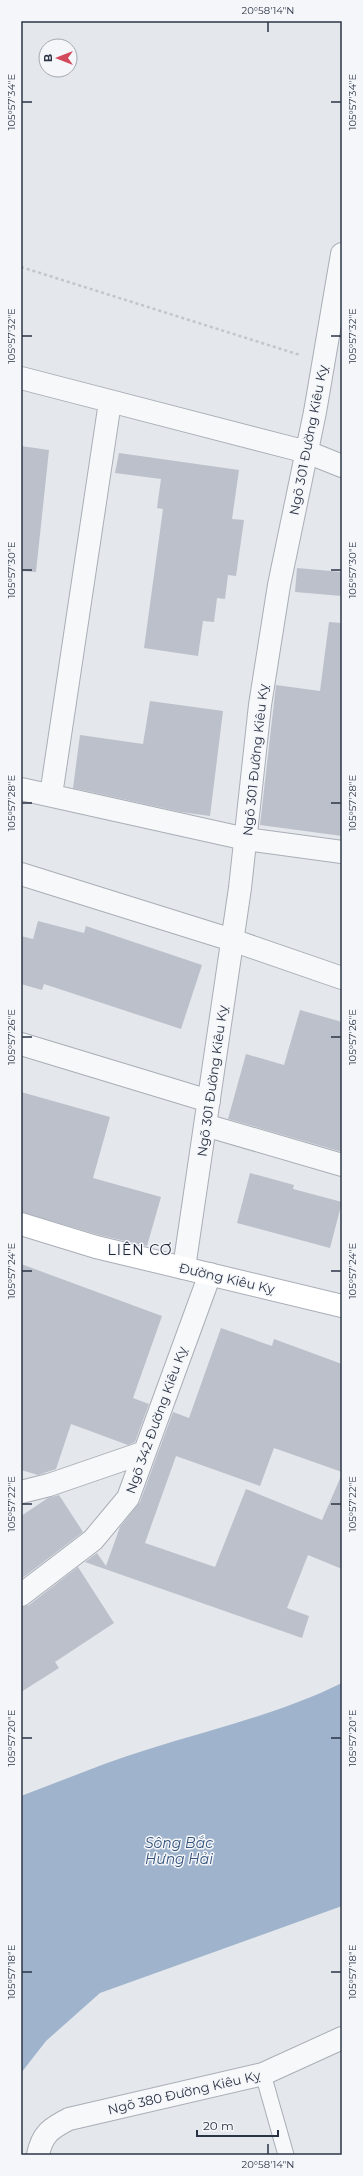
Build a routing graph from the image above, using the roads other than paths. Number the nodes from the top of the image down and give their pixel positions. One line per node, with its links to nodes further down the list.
1 (342, 254): 4 (street, Ngõ 301 Đường Kiêu Kỵ)
2 (21, 378): 3 (street)
3 (110, 402): 4 (street); 7 (street)
4 (307, 452): 5 (street); 8 (street, Ngõ 301 Đường Kiêu Kỵ)
5 (342, 466)
6 (21, 789): 7 (street)
7 (51, 795): 8 (street)
8 (246, 839): 9 (street); 11 (street, Ngõ 301 Đường Kiêu Kỵ)
9 (342, 852)
10 (21, 874): 11 (street)
11 (232, 940): 12 (street); 14 (street, Ngõ 301 Đường Kiêu Kỵ)
12 (342, 978)
13 (21, 1044): 14 (street)
14 (209, 1101): 15 (street, Ngõ 301 Đường Kiêu Kỵ)
15 (206, 1125): 16 (street); 18 (street, Ngõ 301 Đường Kiêu Kỵ)
16 (342, 1165)
17 (21, 1224): 18 (main road, Đường Kiêu Kỵ)
18 (184, 1268): 19 (main road, Đường Kiêu Kỵ)
19 (210, 1274): 20 (main road, Đường Kiêu Kỵ); 21 (street, Ngõ 342 Đường Kiêu Kỵ)
20 (342, 1306)
21 (145, 1452): 22 (street); 23 (street, Ngõ 342 Đường Kiêu Kỵ)
22 (21, 1492)
23 (21, 1594)
24 (342, 2038): 25 (street, Ngõ 380 Đường Kiêu Kỵ)
25 (263, 2074): 26 (street, Ngõ 380 Đường Kiêu Kỵ); 27 (lane)
26 (38, 2155)
27 (286, 2155)

